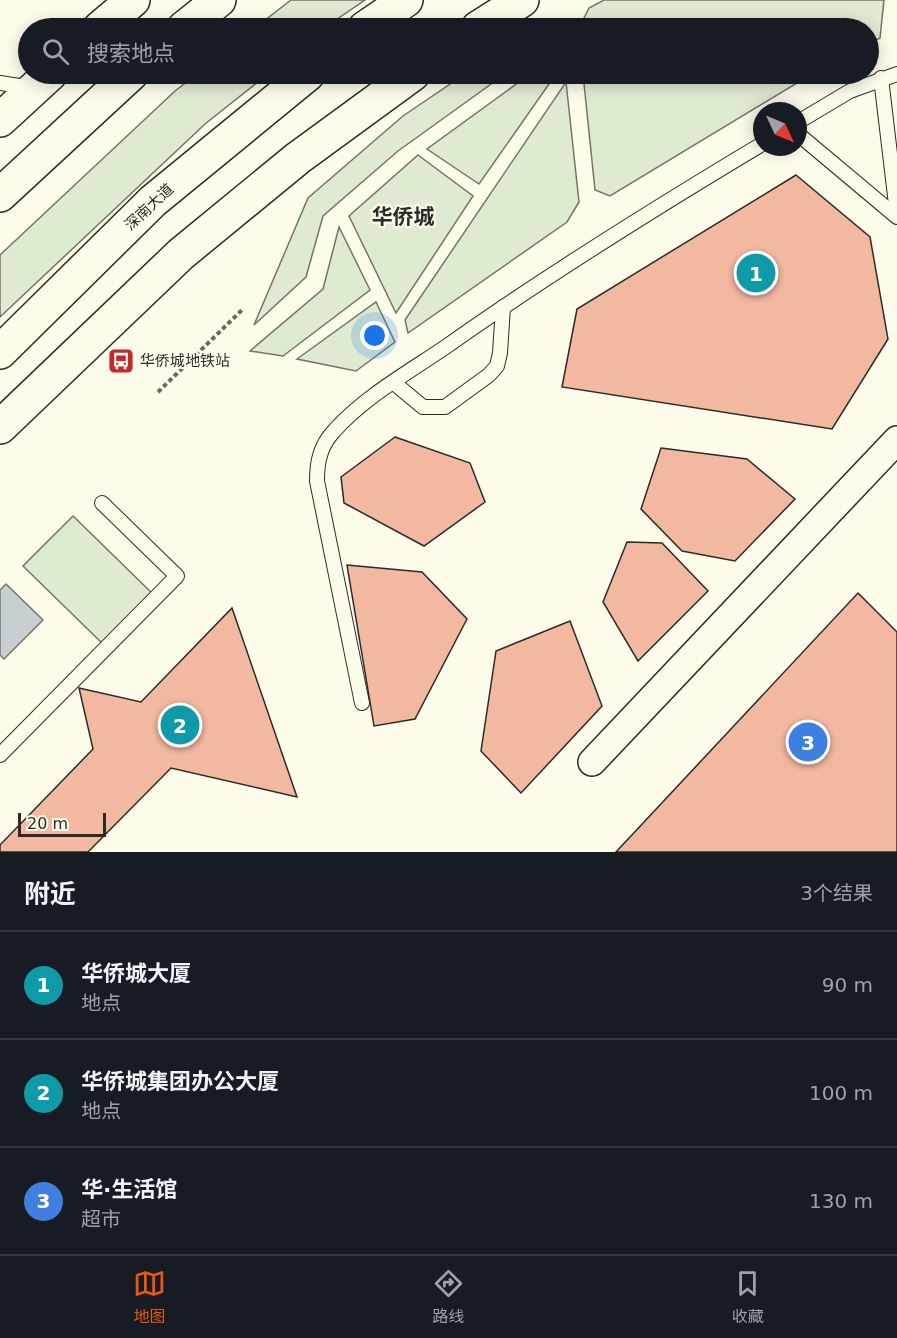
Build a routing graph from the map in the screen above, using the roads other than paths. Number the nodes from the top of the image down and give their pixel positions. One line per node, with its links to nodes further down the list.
1 (133, 0): 5 (main road)
2 (219, 0): 6 (main road)
3 (406, 0): 7 (main road)
4 (522, 0): 8 (main road)
5 (112, 18)
6 (196, 18)
7 (380, 18)
8 (494, 18)
9 (897, 74): 10 (lane)
10 (880, 78): 23 (lane)
11 (18, 82): 12 (lane)
12 (0, 83)
13 (39, 84): 19 (main road)
14 (120, 84): 22 (main road)
15 (296, 84): 25 (main road, 深南大道)
16 (399, 84): 27 (main road)
17 (866, 84): 18 (lane)
18 (807, 117)
19 (0, 120)
20 (807, 141): 23 (lane)
21 (753, 149): 24 (lane)
22 (0, 195)
23 (897, 215)
24 (502, 307): 26 (lane); 26 (lane)
25 (0, 352)
26 (394, 383): 30 (lane)
27 (0, 427)
28 (897, 440): 32 (street)
29 (102, 503): 31 (lane)
30 (362, 703)
31 (0, 755)
32 (592, 762)

